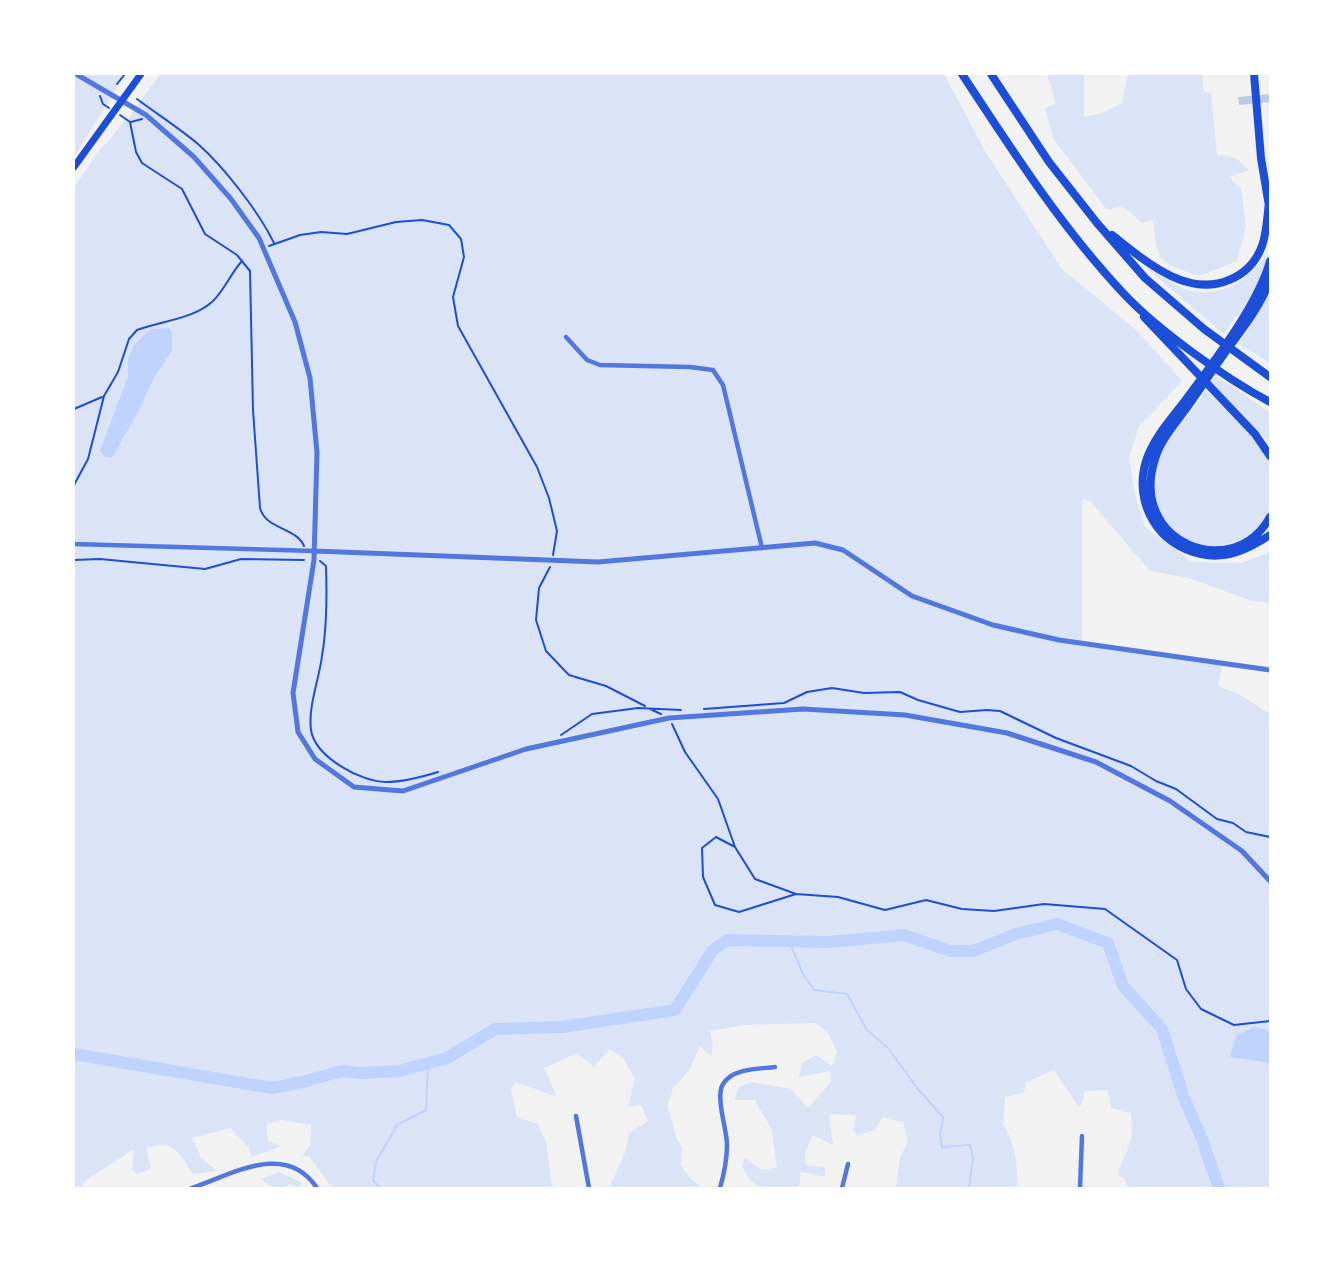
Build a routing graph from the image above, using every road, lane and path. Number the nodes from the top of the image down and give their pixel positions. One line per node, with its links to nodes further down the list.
1 (76, 74): 9 (street)
2 (125, 74): 7 (path)
3 (141, 74): 9 (main road)
4 (962, 74): 21 (highway)
5 (991, 74): 15 (highway)
6 (1254, 74): 14 (highway)
7 (117, 84)
8 (137, 99): 16 (path)
9 (122, 100): 10 (street); 13 (main road)
10 (146, 115): 12 (path); 17 (street)
11 (124, 117): 12 (path)
12 (130, 122): 18 (path)
13 (74, 167)
14 (1270, 208): 15 (highway)
15 (1097, 223): 24 (highway)
16 (274, 244): 17 (path); 39 (path)
17 (263, 248): 36 (street)
18 (243, 260): 25 (path); 34 (path)
19 (1270, 261): 22 (highway)
20 (1270, 280): 22 (highway)
21 (1126, 296): 26 (highway); 29 (highway)
22 (1245, 320): 27 (highway)
23 (566, 337): 35 (street)
24 (1270, 377)
25 (104, 396): 28 (path); 30 (path)
26 (1270, 402)
27 (1187, 403): 31 (highway); 32 (highway)
28 (74, 409)
29 (1270, 456)
30 (74, 485)
31 (1270, 517)
32 (1270, 535)
33 (74, 544): 36 (street)
34 (304, 546)
35 (762, 548): 39 (street); 41 (street)
36 (315, 551): 39 (street); 45 (street)
37 (305, 559): 38 (path)
38 (74, 560)
39 (552, 560): 42 (path)
40 (318, 561): 47 (path)
41 (1270, 670)
42 (648, 708): 44 (path); 45 (path); 46 (path)
43 (703, 709): 48 (path)
44 (684, 711)
45 (669, 718): 49 (path); 50 (street)
46 (561, 735)
47 (446, 770)
48 (1270, 836)
49 (735, 846): 51 (path); 51 (path)
50 (1270, 881)
51 (796, 894): 52 (path)
52 (1270, 1021)
53 (775, 1067): 60 (street)
54 (576, 1116): 59 (street)
55 (1082, 1136): 62 (street)
56 (848, 1164): 61 (street)
57 (192, 1188): 58 (street)
58 (317, 1188)
59 (589, 1188)
60 (720, 1188)
61 (842, 1188)
62 (1080, 1188)

